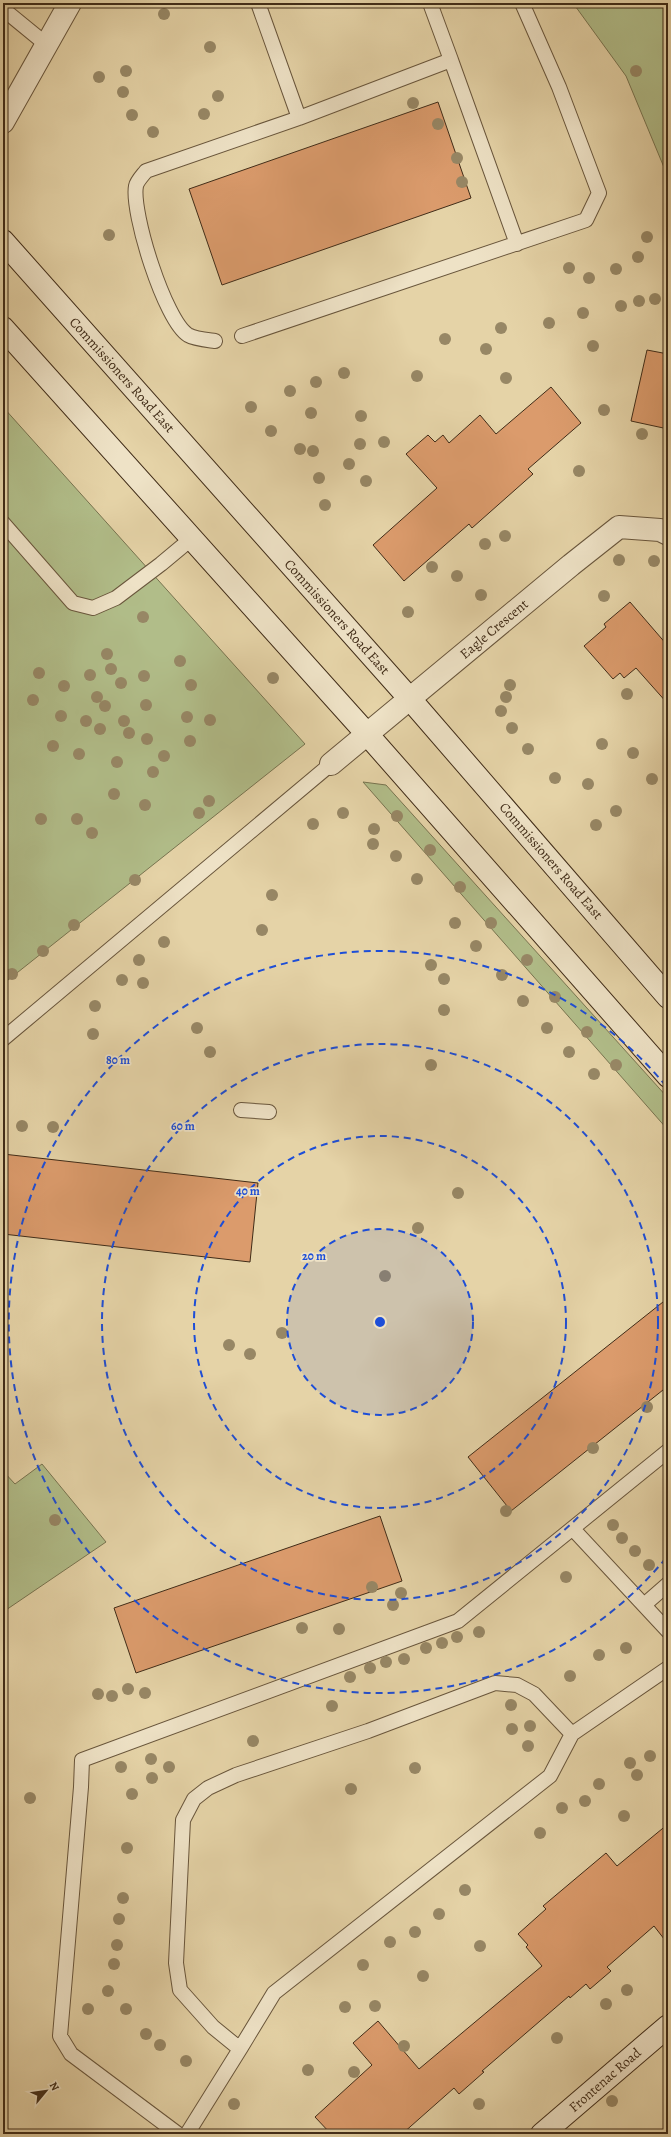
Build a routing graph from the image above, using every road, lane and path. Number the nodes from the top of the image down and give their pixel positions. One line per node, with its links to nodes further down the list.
1 (70, 3): 6 (main road)
2 (258, 3): 8 (lane)
3 (430, 3): 7 (lane)
4 (522, 3): 11 (lane)
5 (3, 9): 6 (lane)
6 (46, 45): 9 (main road)
7 (451, 60): 8 (lane); 11 (lane)
8 (299, 118): 14 (lane)
9 (3, 122)
10 (3, 241): 18 (main road, Commissioners Road East)
11 (517, 244): 13 (lane)
12 (3, 328): 17 (main road)
13 (242, 336)
14 (216, 341)
15 (3, 524): 17 (lane)
16 (668, 534): 18 (main road, Eagle Crescent)
17 (190, 539): 19 (main road)
18 (410, 699): 19 (main road, Eagle Crescent); 21 (main road, Commissioners Road East)
19 (367, 734): 20 (main road, Eagle Crescent); 23 (main road)
20 (331, 764): 22 (lane)
21 (668, 997)
22 (3, 1039)
23 (668, 1076)
24 (241, 1110): 25 (lane)
25 (269, 1112)
26 (668, 1451): 27 (lane)
27 (573, 1529): 29 (lane); 35 (lane)
28 (668, 1584): 29 (lane)
29 (644, 1605): 30 (lane)
30 (668, 1631)
31 (668, 1668): 32 (lane)
32 (572, 1734): 34 (lane); 34 (lane)
33 (668, 2026): 37 (main road, Frontenac Road)
34 (240, 2049): 36 (lane)
35 (178, 2134)
36 (187, 2134)
37 (542, 2134)

